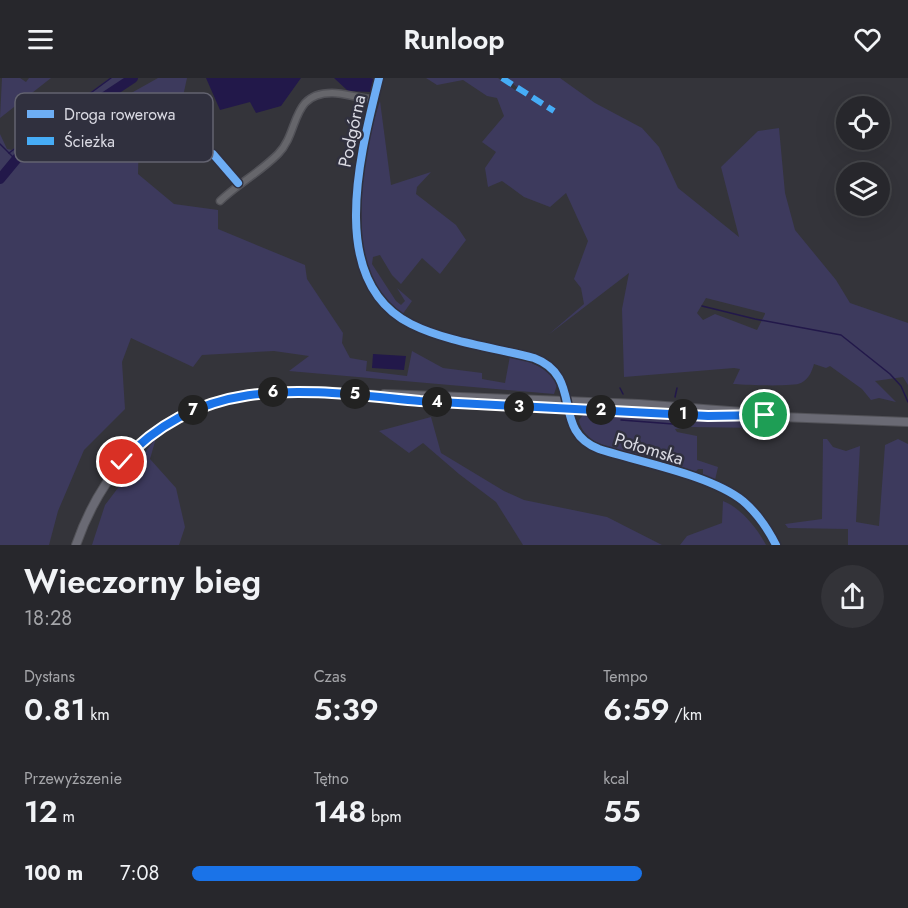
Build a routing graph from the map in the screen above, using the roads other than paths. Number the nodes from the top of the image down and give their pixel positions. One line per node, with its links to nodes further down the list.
1 (379, 78): 2 (street, Podgórna)
2 (374, 99): 4 (street, Podgórna); 6 (street, Podgórna)
3 (213, 154): 4 (street)
4 (238, 183): 5 (street, Podgórna)
5 (220, 201)
6 (506, 351): 7 (street, Połomska)
7 (568, 405): 8 (main road); 9 (main road); 10 (street, Połomska)
8 (908, 422)
9 (76, 545)
10 (776, 545)

